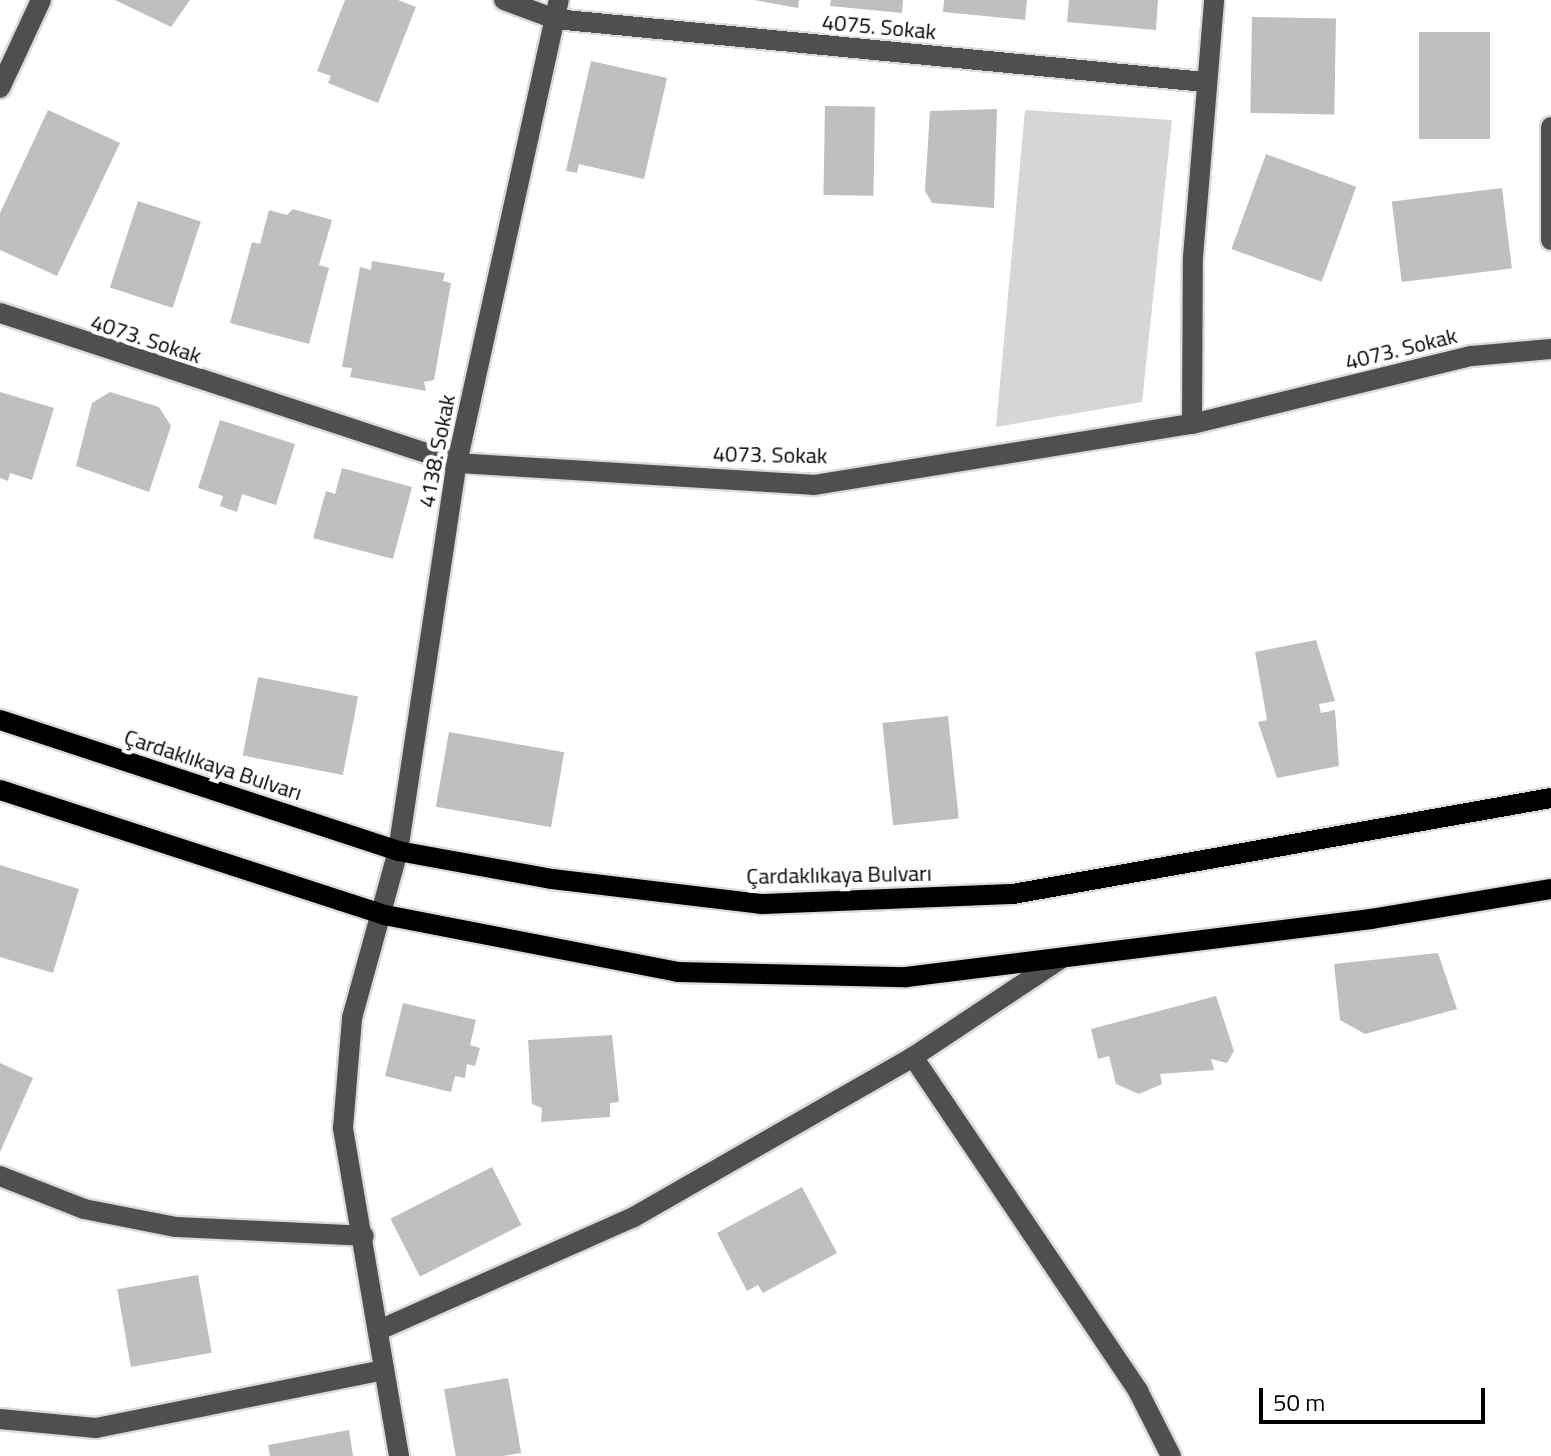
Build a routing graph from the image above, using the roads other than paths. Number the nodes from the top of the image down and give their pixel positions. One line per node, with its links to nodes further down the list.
1 (41, 0): 6 (street)
2 (504, 0): 4 (street, 4075. Sokak)
3 (1214, 0): 5 (street)
4 (557, 10): 5 (street, 4075. Sokak); 12 (street, 4138. Sokak)
5 (1205, 82): 11 (street)
6 (0, 88)
7 (1551, 127): 8 (street)
8 (1551, 240)
9 (0, 313): 12 (street, 4073. Sokak)
10 (1551, 349): 11 (street, 4073. Sokak)
11 (1192, 424): 12 (street, 4073. Sokak)
12 (457, 463): 16 (street, 4138. Sokak)
13 (0, 720): 16 (main road, Çardaklıkaya Bulvarı)
14 (1, 793): 18 (main road)
15 (1551, 798): 16 (main road, Çardaklıkaya Bulvarı)
16 (398, 851): 18 (street, 4138. Sokak)
17 (1551, 889): 19 (main road)
18 (385, 915): 19 (main road); 22 (street, 4138. Sokak)
19 (1062, 958): 20 (street)
20 (913, 1057): 23 (street); 27 (street)
21 (0, 1176): 22 (street)
22 (364, 1236): 23 (street, 4138. Sokak)
23 (379, 1330): 24 (street, 4138. Sokak)
24 (384, 1370): 25 (street); 26 (street, 4138. Sokak)
25 (0, 1419)
26 (399, 1456)
27 (1171, 1456)

